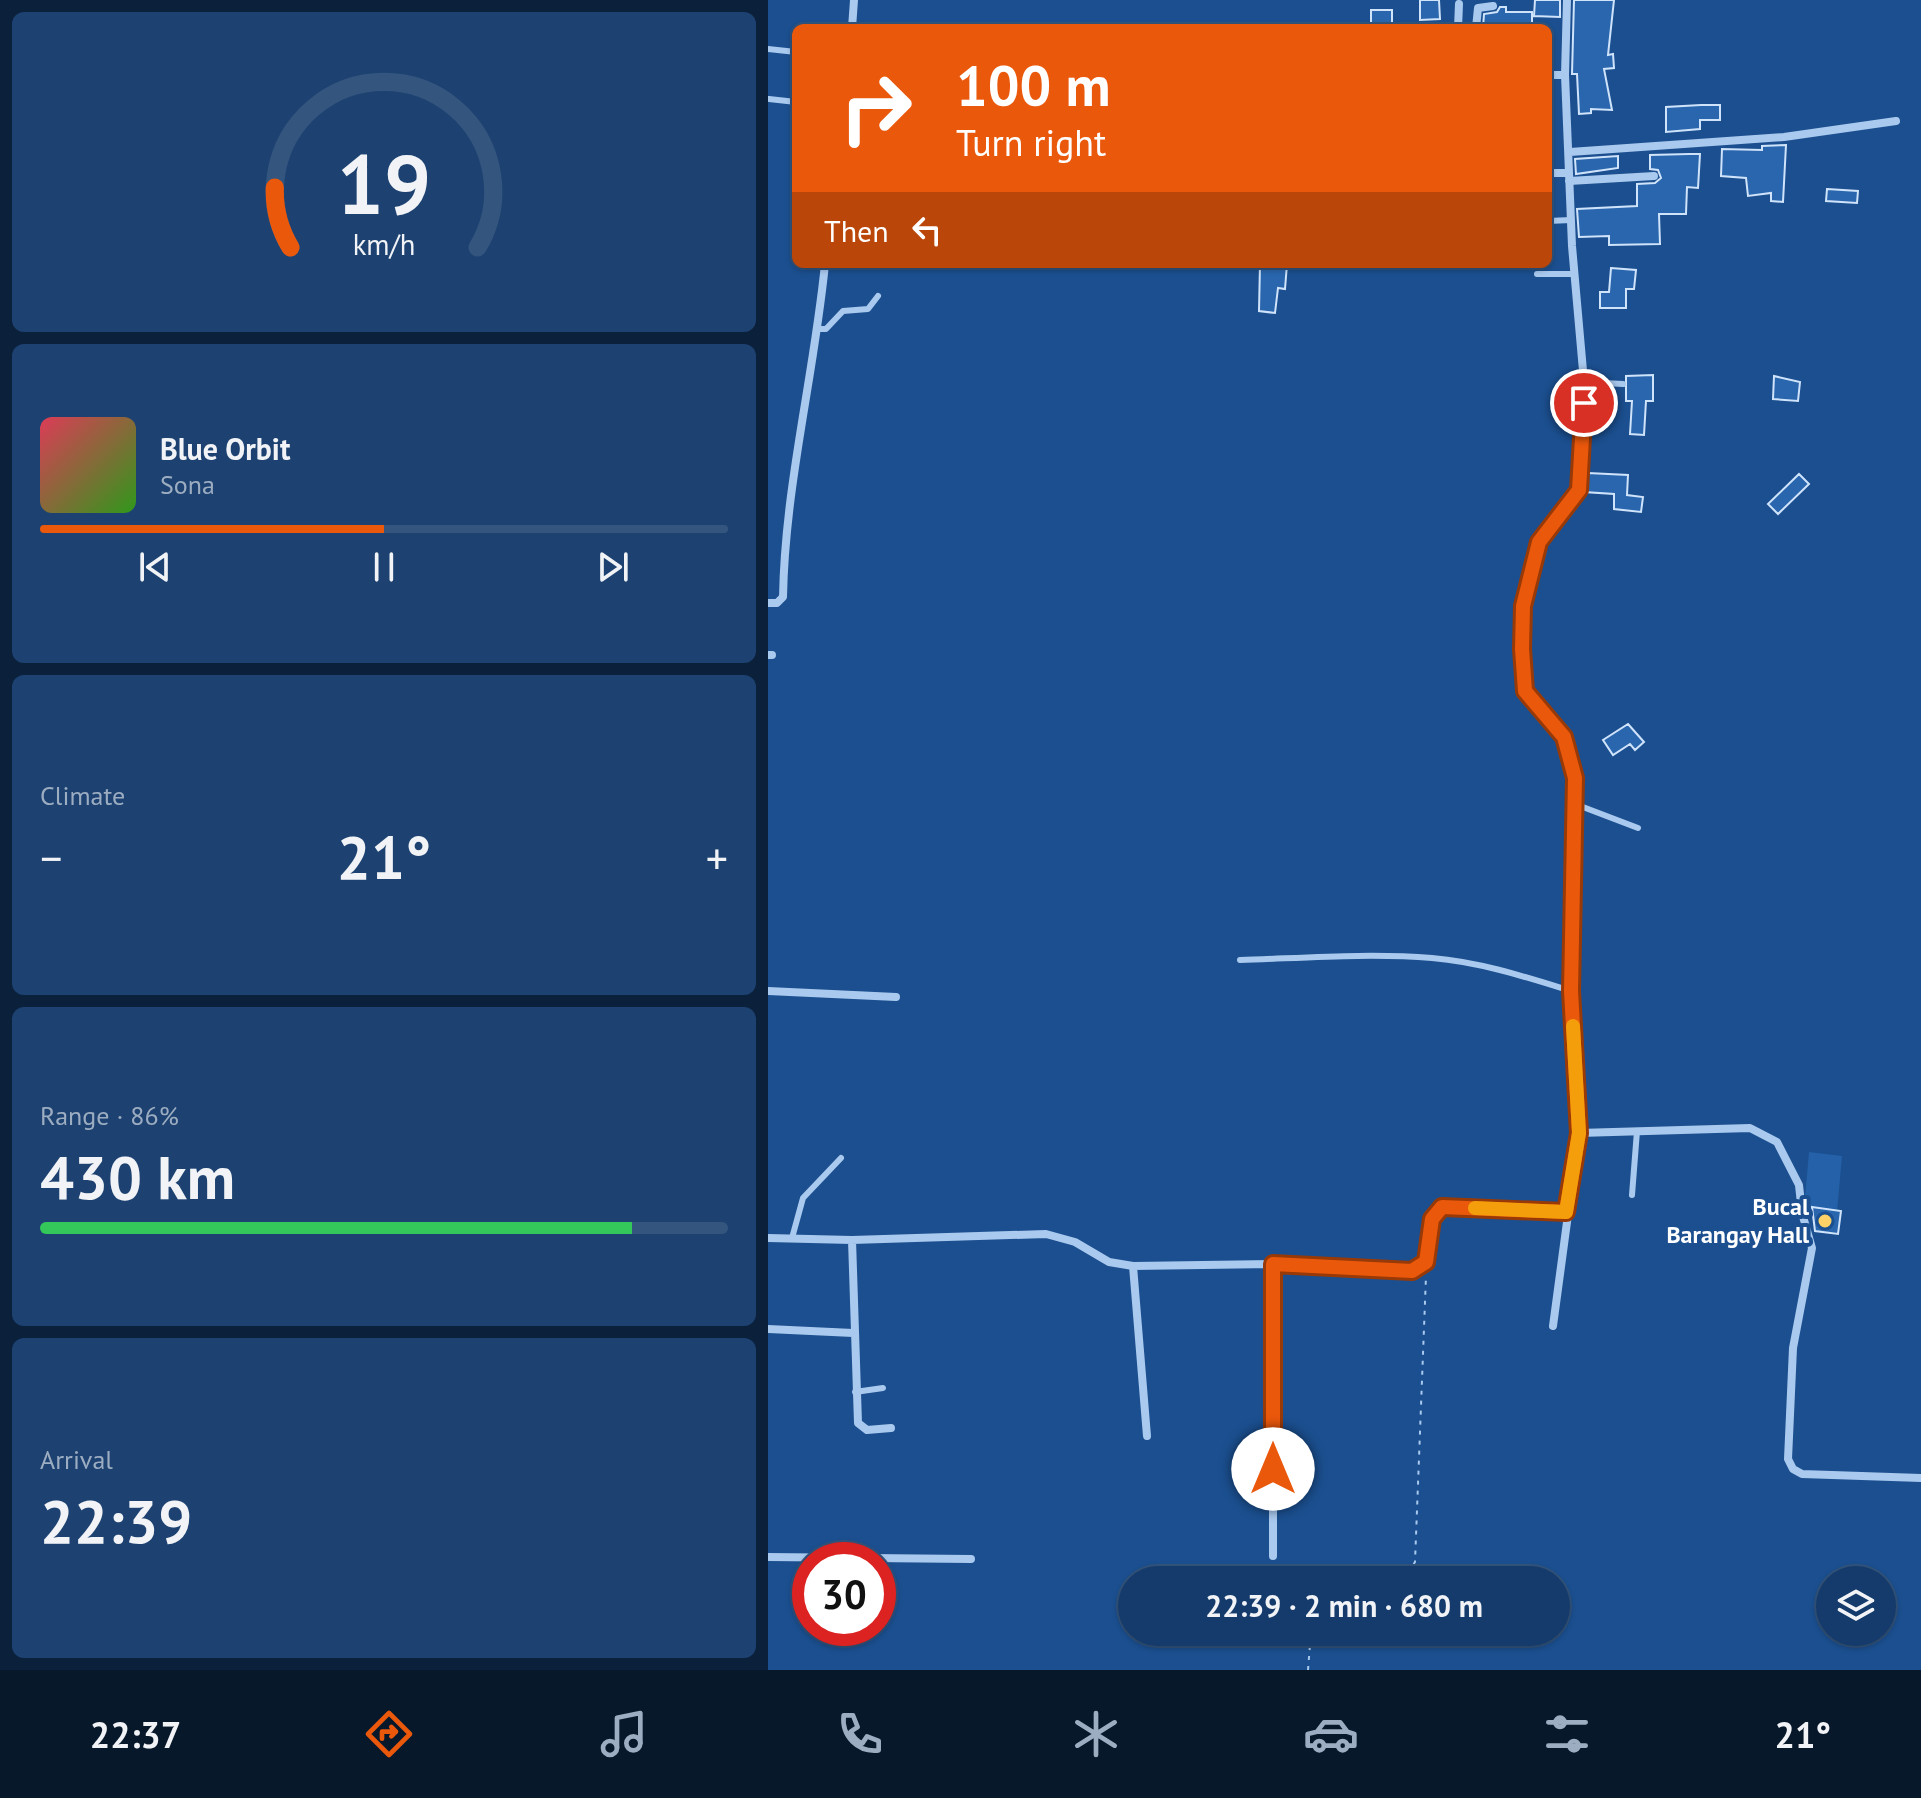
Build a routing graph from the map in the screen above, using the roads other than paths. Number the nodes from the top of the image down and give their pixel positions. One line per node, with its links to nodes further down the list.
1 (854, 0): 5 (street)
2 (1567, 0): 11 (street)
3 (1459, 4): 6 (street)
4 (1493, 6): 7 (street)
5 (852, 24)
6 (1458, 24)
7 (1476, 24)
8 (768, 49): 9 (lane)
9 (792, 52)
10 (1552, 75): 11 (street)
11 (1565, 75): 15 (street)
12 (769, 99): 13 (lane)
13 (792, 102)
14 (1896, 121): 15 (street)
15 (1570, 152): 18 (street)
16 (1552, 174): 18 (street)
17 (1654, 176): 18 (street)
18 (1569, 177): 19 (street)
19 (1571, 220): 20 (lane); 23 (street)
20 (1552, 221)
21 (825, 268): 25 (street)
22 (1537, 274): 23 (lane)
23 (1574, 274): 26 (street)
24 (878, 296): 25 (lane)
25 (819, 329): 28 (street)
26 (1584, 382): 27 (lane); 29 (street)
27 (1623, 384)
28 (768, 603)
29 (1575, 804): 30 (lane); 33 (street)
30 (1638, 828)
31 (1240, 960): 33 (lane)
32 (768, 991): 34 (street)
33 (1571, 991): 36 (street)
34 (896, 997)
35 (1637, 1131): 36 (street); 38 (lane); 52 (street)
36 (1579, 1133): 39 (street)
37 (841, 1158): 41 (lane)
38 (1632, 1195)
39 (1566, 1212): 43 (street); 45 (street)
40 (768, 1238): 41 (street)
41 (792, 1238): 42 (street)
42 (852, 1240): 44 (street); 47 (street)
43 (1273, 1264): 44 (street); 53 (street)
44 (1133, 1266): 51 (street)
45 (1553, 1326)
46 (768, 1329): 47 (street)
47 (853, 1333): 49 (street)
48 (883, 1388): 49 (lane)
49 (855, 1392): 50 (street)
50 (891, 1428)
51 (1147, 1436)
52 (1921, 1478)
53 (1273, 1556)
54 (768, 1557): 55 (street)
55 (971, 1559)

